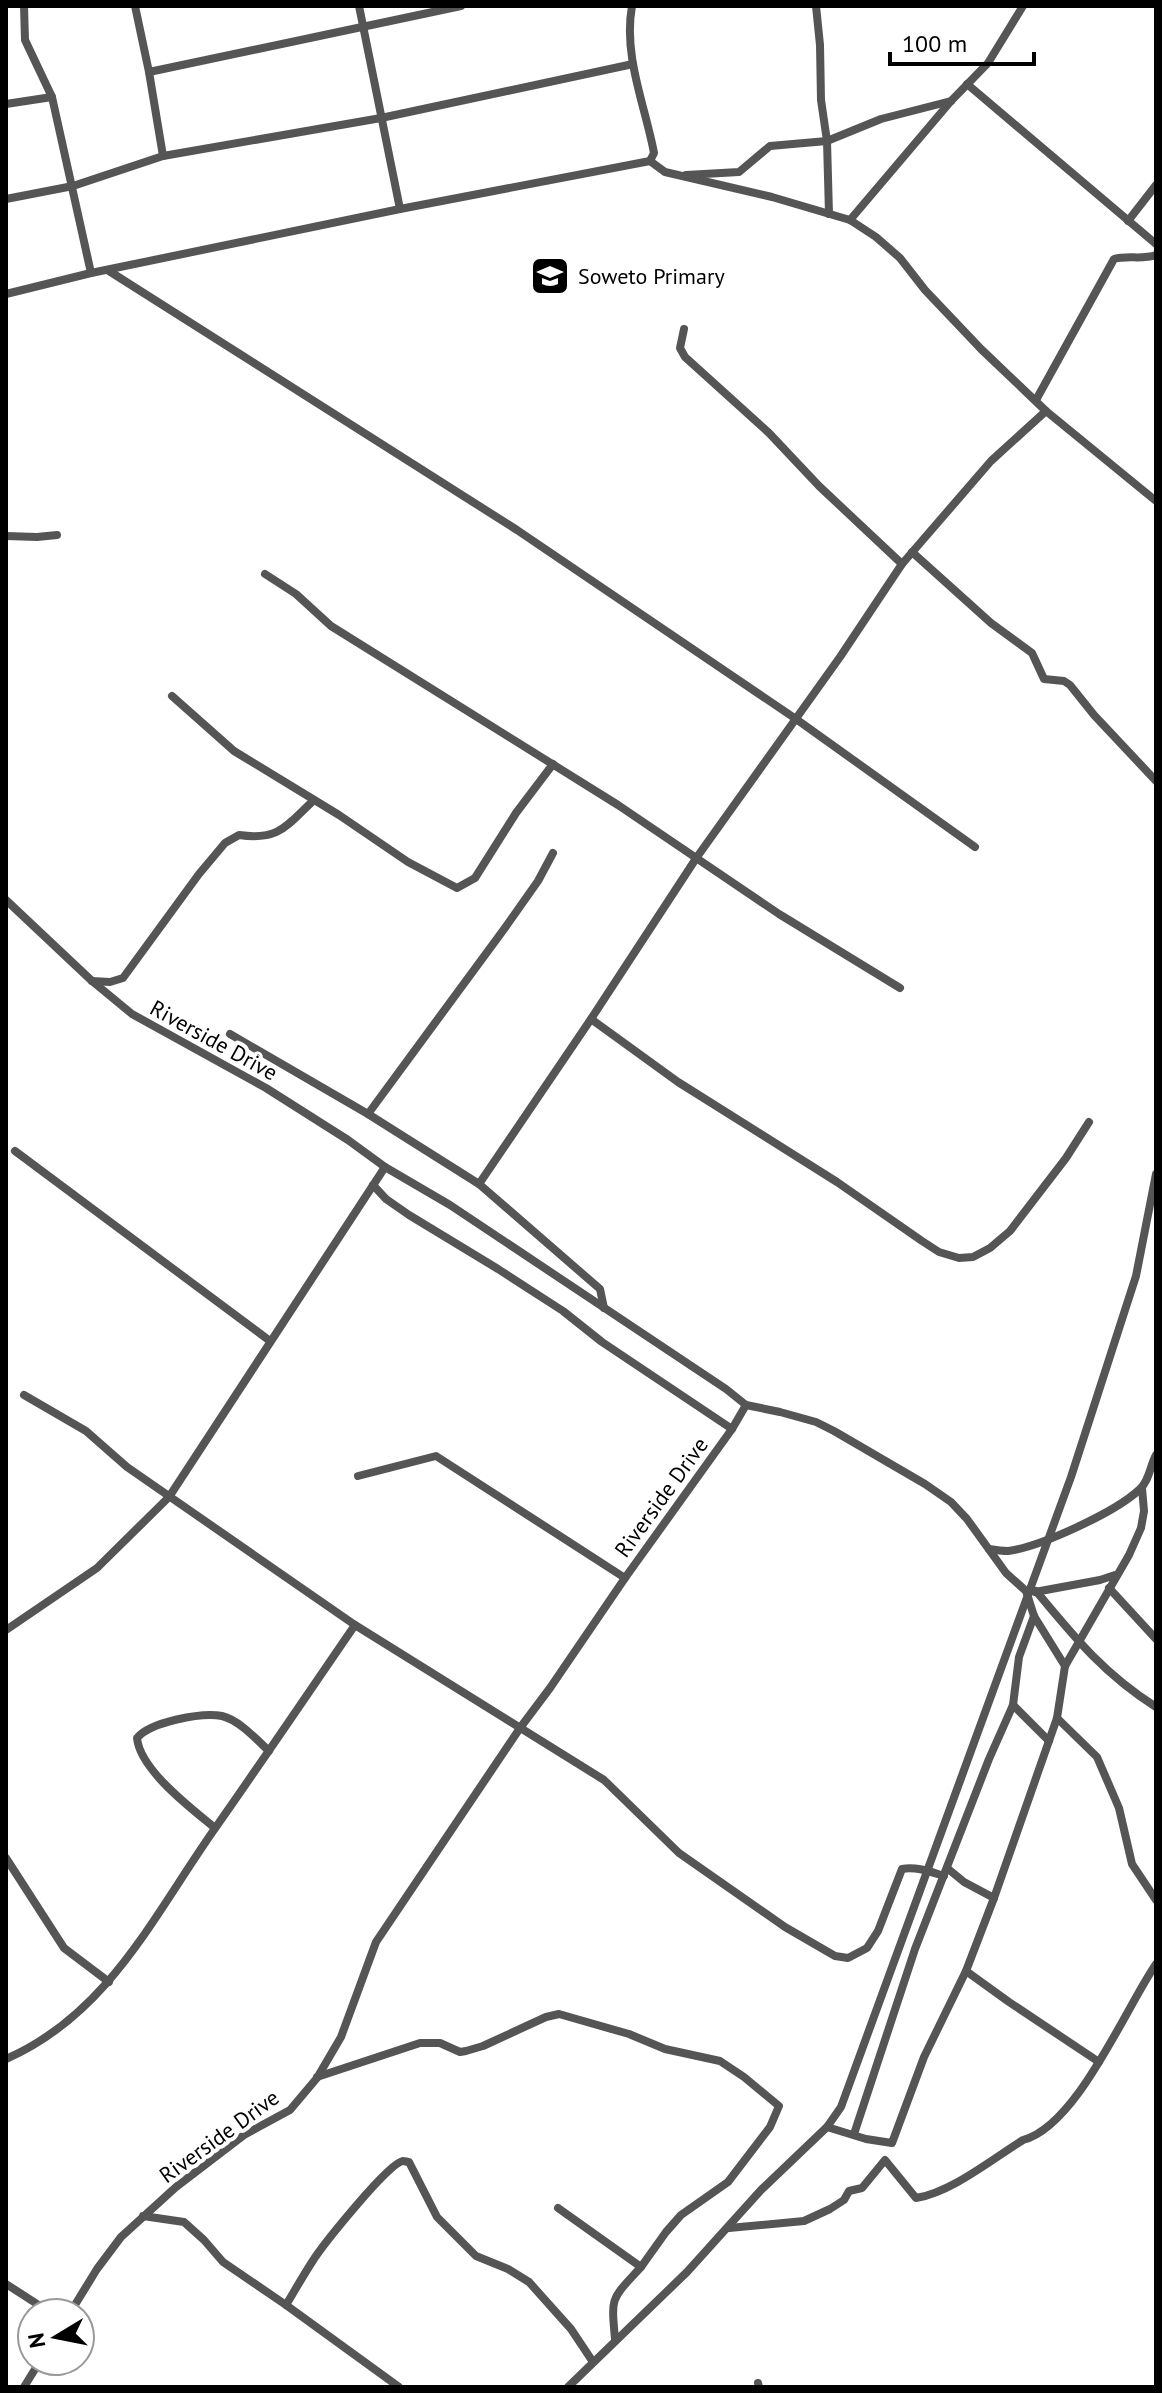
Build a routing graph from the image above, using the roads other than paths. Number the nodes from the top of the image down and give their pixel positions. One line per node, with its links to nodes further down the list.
1 (24, 6): 12 (street)
2 (135, 6): 10 (street)
3 (359, 6): 8 (street)
4 (461, 6): 8 (street)
5 (632, 6): 9 (street)
6 (816, 6): 16 (street)
7 (1023, 6): 11 (street)
8 (362, 27): 10 (street); 15 (street)
9 (633, 64): 15 (street); 18 (street)
10 (149, 72): 17 (street)
11 (967, 84): 13 (street); 26 (street)
12 (52, 97): 14 (street); 21 (street)
13 (951, 101): 16 (street); 25 (street)
14 (6, 104)
15 (381, 118): 17 (street); 23 (street)
16 (827, 141): 19 (street); 24 (street)
17 (163, 156): 21 (street)
18 (650, 161): 19 (street); 23 (street)
19 (677, 175): 24 (street)
20 (1156, 185): 26 (street)
21 (73, 186): 22 (street); 30 (street)
22 (6, 199)
23 (400, 209): 29 (street)
24 (829, 214): 25 (street)
25 (850, 220): 33 (street)
26 (1128, 221): 27 (street)
27 (1156, 244)
28 (1156, 255): 33 (street)
29 (109, 271): 30 (street); 42 (street)
30 (91, 273): 31 (street)
31 (6, 294)
32 (684, 329): 39 (street)
33 (1036, 400): 34 (street)
34 (1046, 411): 35 (street); 38 (street)
35 (1156, 501)
36 (57, 535): 37 (street)
37 (6, 536)
38 (912, 552): 39 (street); 44 (street)
39 (902, 564): 42 (street)
40 (265, 574): 43 (street)
41 (172, 696): 45 (street)
42 (796, 719): 46 (street); 48 (street)
43 (553, 764): 45 (street); 48 (street)
44 (1156, 781)
45 (314, 800): 50 (street)
46 (975, 847)
47 (553, 853): 54 (street)
48 (697, 857): 51 (street); 52 (street)
49 (6, 900): 50 (street, Riverside Drive)
50 (92, 981): 57 (street, Riverside Drive)
51 (900, 988)
52 (591, 1019): 55 (street); 59 (street)
53 (230, 1034): 54 (street)
54 (368, 1114): 59 (street)
55 (1089, 1122)
56 (15, 1151): 62 (street)
57 (385, 1167): 60 (street); 61 (street, Riverside Drive)
58 (1156, 1174): 70 (street)
59 (479, 1184): 61 (street)
60 (373, 1185): 62 (street); 65 (street)
61 (604, 1308): 64 (street, Riverside Drive)
62 (270, 1341): 69 (street)
63 (24, 1395): 69 (street)
64 (746, 1405): 65 (street, Riverside Drive); 71 (street)
65 (732, 1429): 73 (street, Riverside Drive)
66 (1156, 1455): 68 (street)
67 (358, 1476): 73 (street)
68 (1142, 1488): 70 (street); 72 (street)
69 (169, 1497): 77 (street); 78 (street)
70 (1051, 1536): 71 (street); 75 (street)
71 (989, 1549): 75 (street)
72 (1116, 1575): 74 (street); 75 (street)
73 (625, 1578): 85 (street, Riverside Drive)
74 (1109, 1588): 79 (street); 80 (street)
75 (1032, 1593): 76 (street); 80 (street); 90 (street)
76 (1034, 1616): 81 (street); 82 (street)
77 (355, 1625): 85 (street); 87 (street)
78 (6, 1630)
79 (1156, 1639)
80 (1079, 1644): 81 (street); 83 (street)
81 (1065, 1666): 84 (street)
82 (1013, 1705): 86 (street); 91 (street)
83 (1156, 1707)
84 (1057, 1718): 86 (street); 93 (street)
85 (520, 1728): 90 (street); 99 (street, Riverside Drive)
86 (1049, 1741): 92 (street)
87 (269, 1751): 88 (street); 88 (street)
88 (215, 1828): 96 (street)
89 (6, 1858): 96 (street)
90 (927, 1871): 91 (street); 100 (street)
91 (946, 1872): 92 (street); 101 (street)
92 (994, 1898): 95 (street)
93 (1156, 1900)
94 (1156, 1964): 98 (street)
95 (966, 1971): 98 (street); 101 (street)
96 (109, 1982): 97 (street)
97 (6, 2059)
98 (1099, 2062): 104 (street)
99 (317, 2078): 103 (street, Riverside Drive); 105 (street)
100 (827, 2127): 101 (street); 104 (street)
101 (854, 2134)
102 (558, 2208): 105 (street)
103 (143, 2216): 108 (street, Riverside Drive); 109 (street)
104 (728, 2228): 110 (street)
105 (641, 2267): 110 (street)
106 (6, 2284): 107 (street)
107 (26, 2297)
108 (80, 2297)
109 (286, 2305): 111 (street); 112 (street)
110 (615, 2339): 111 (street)
111 (593, 2362): 113 (street)
112 (399, 2387)
113 (568, 2387)

